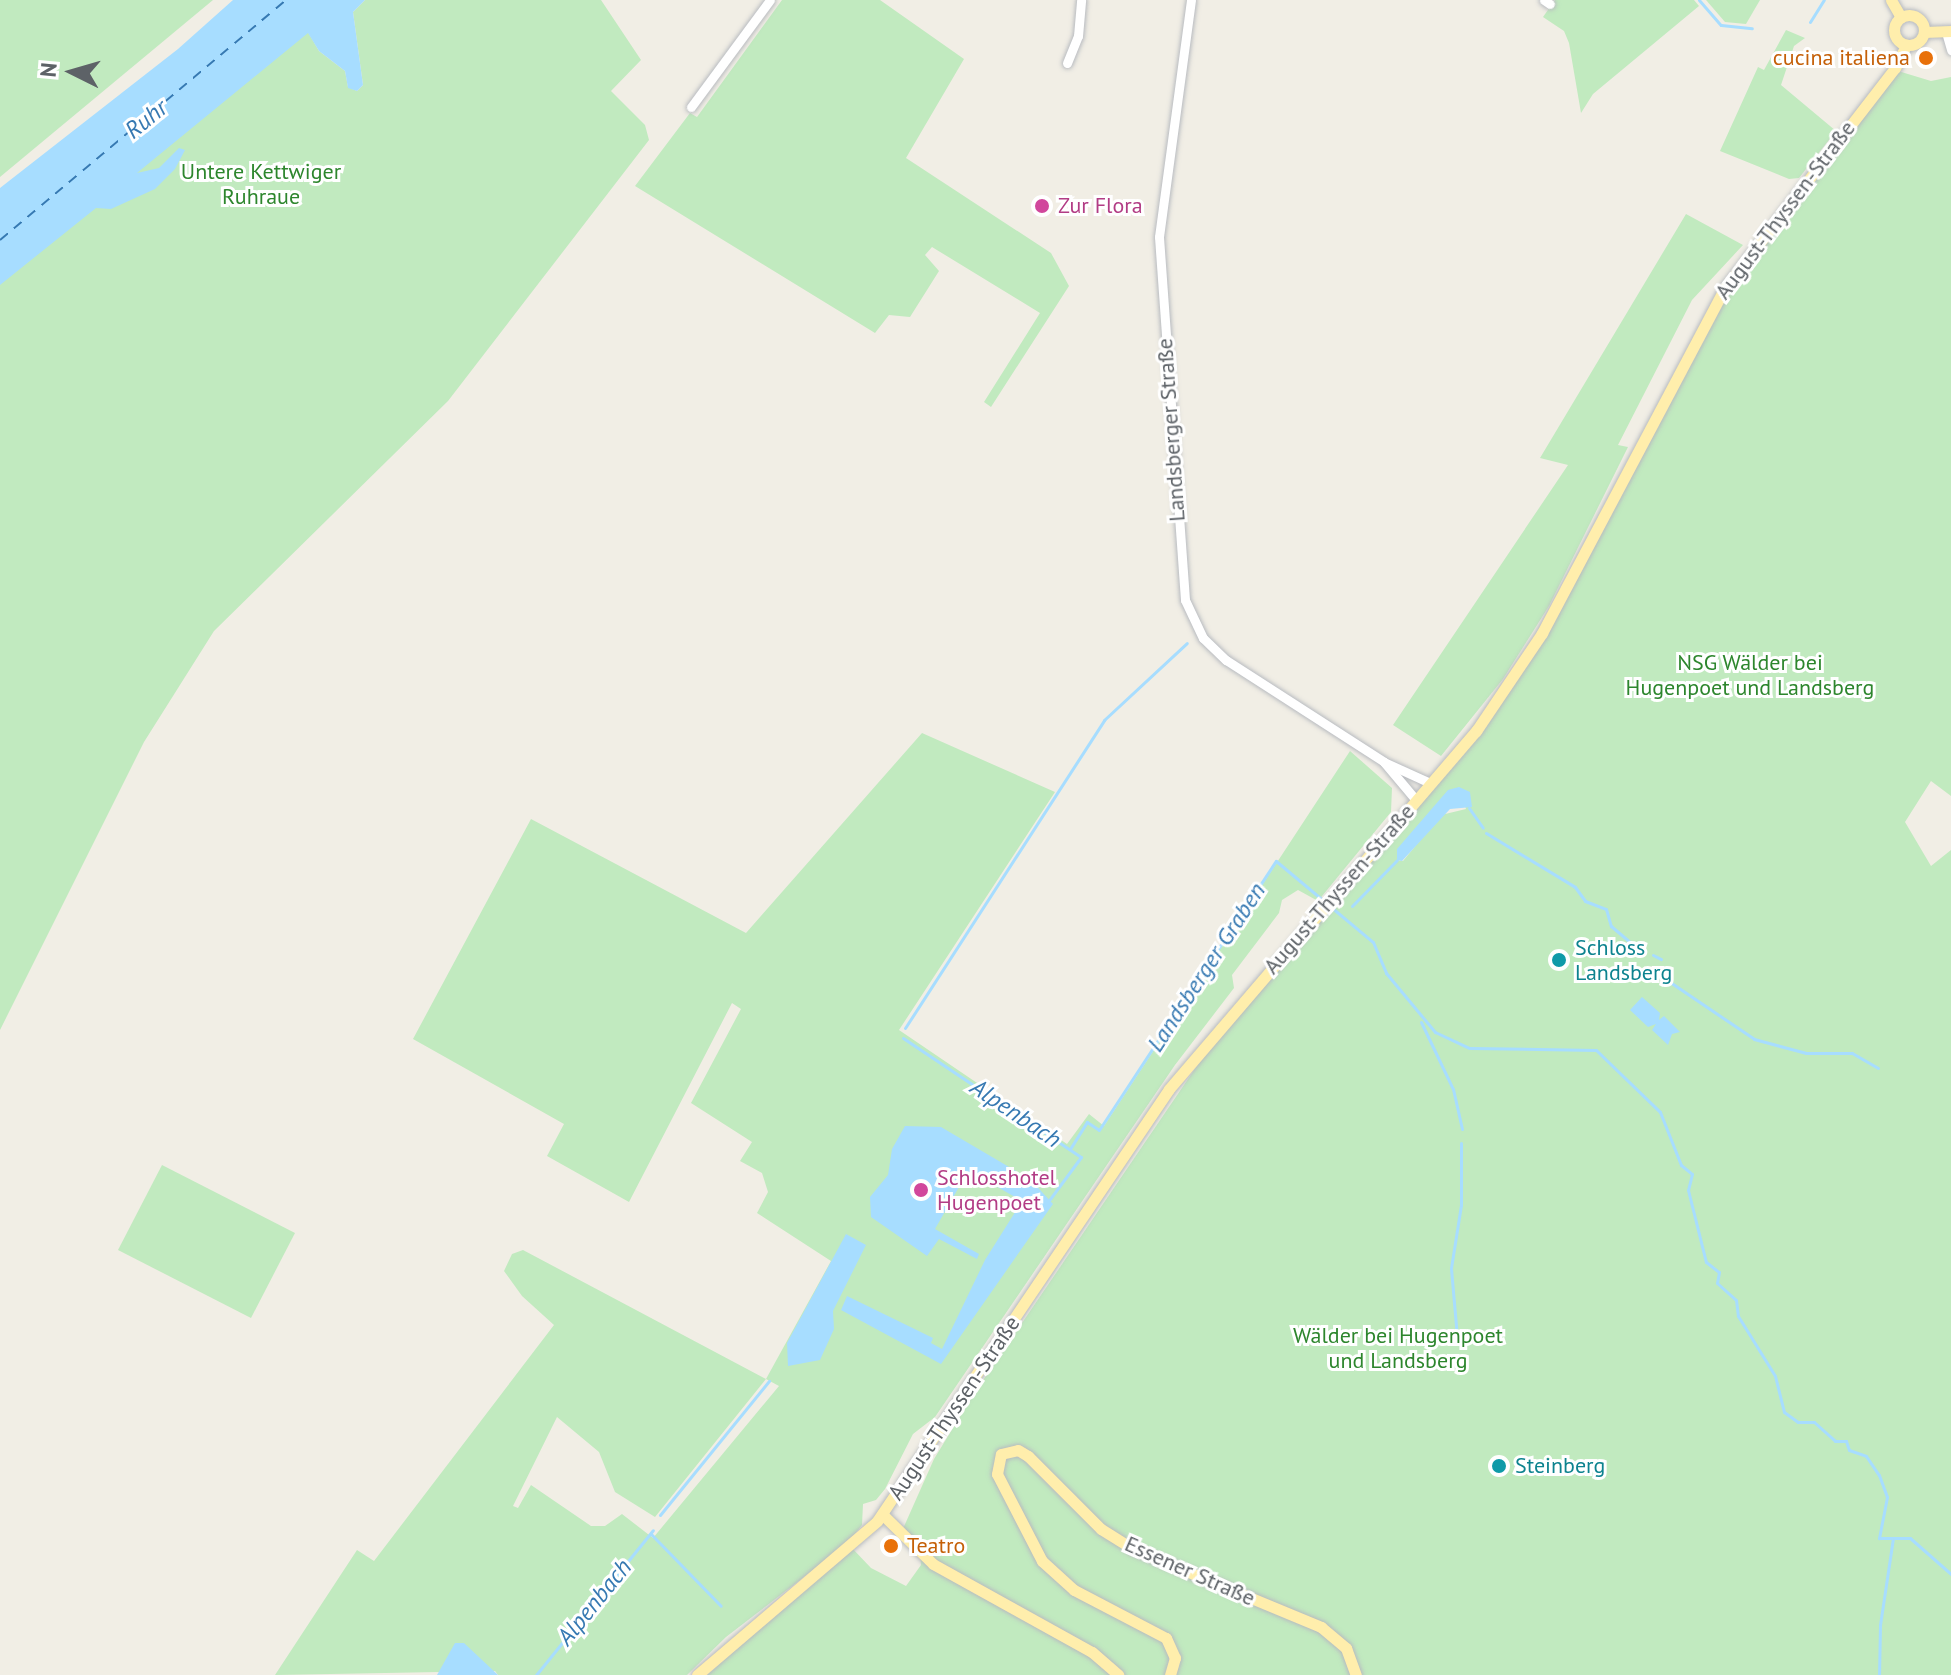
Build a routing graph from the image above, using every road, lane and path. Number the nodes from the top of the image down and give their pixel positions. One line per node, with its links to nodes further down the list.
1 (770, 0): 11 (street)
2 (1081, 0): 10 (street)
3 (1191, 0): 12 (street, Landsberger Straße)
4 (1891, 0): 5 (main road)
5 (1901, 17): 7 (main road); 8 (main road)
6 (1949, 31): 7 (main road); 9 (street)
7 (1924, 32): 8 (main road)
8 (1906, 45): 13 (main road, August-Thyssen-Straße)
9 (1951, 50)
10 (1067, 63)
11 (691, 107)
12 (1384, 762): 13 (street, Landsberger Straße); 14 (street, Landsberger Straße)
13 (1430, 783): 14 (main road, August-Thyssen-Straße)
14 (1416, 800): 15 (main road, August-Thyssen-Straße)
15 (882, 1514): 16 (main road, August-Thyssen-Straße); 17 (main road)
16 (697, 1675)
17 (1118, 1675)
18 (1170, 1675): 19 (main road, Essener Straße)
19 (1356, 1675)

